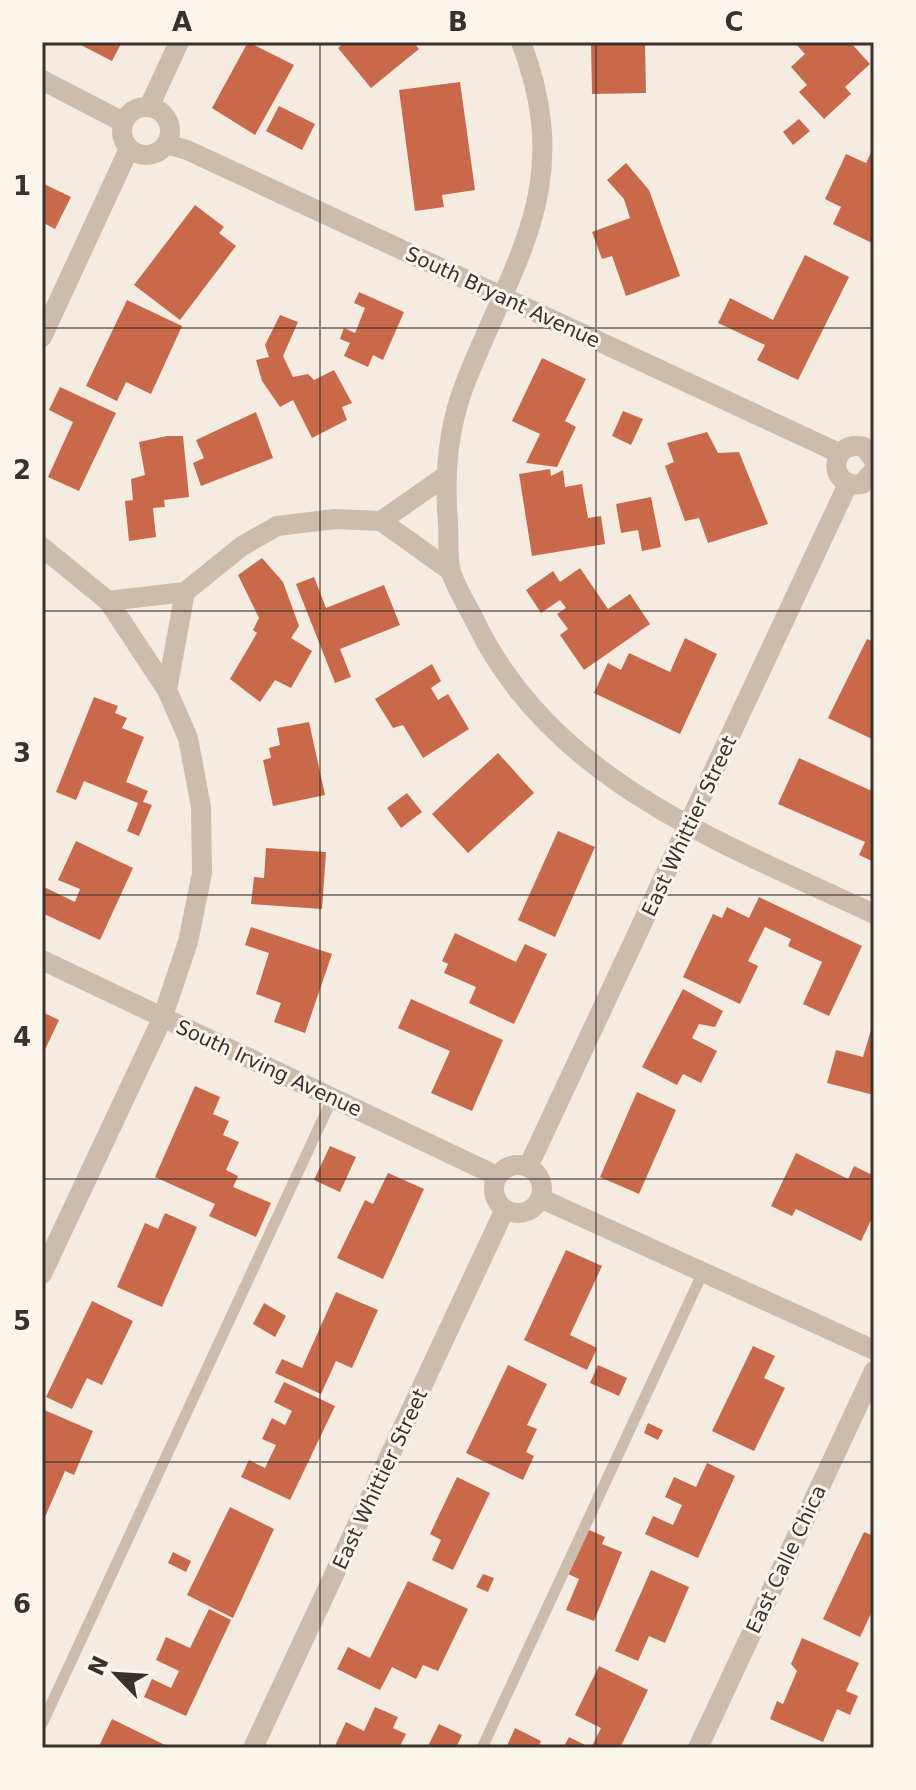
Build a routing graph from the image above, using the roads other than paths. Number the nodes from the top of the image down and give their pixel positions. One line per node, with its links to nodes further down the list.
1 (179, 42): 4 (street)
2 (521, 42): 8 (street)
3 (42, 80): 5 (street)
4 (149, 107): 5 (street); 6 (street)
5 (123, 122): 7 (street)
6 (166, 144): 7 (street); 8 (street, South Bryant Avenue)
7 (129, 149): 9 (street)
8 (503, 297): 10 (street, South Bryant Avenue); 12 (street)
9 (42, 337)
10 (839, 453): 11 (street); 13 (street)
11 (873, 460): 13 (street)
12 (444, 477): 14 (street); 16 (street)
13 (848, 484): 20 (street, East Whittier Street)
14 (381, 521): 16 (street); 17 (street)
15 (42, 547): 18 (street)
16 (451, 571): 20 (street)
17 (185, 592): 18 (street); 19 (street)
18 (108, 601): 19 (street)
19 (167, 690): 23 (street)
20 (689, 828): 21 (street); 25 (street, East Whittier Street)
21 (874, 914)
22 (42, 960): 23 (street, South Irving Avenue)
23 (162, 1019): 24 (street, South Irving Avenue); 30 (street)
24 (333, 1097): 26 (street, South Irving Avenue); 33 (lane)
25 (528, 1167): 26 (street); 27 (street)
26 (497, 1176): 28 (street)
27 (540, 1198): 28 (street); 29 (street)
28 (505, 1209): 34 (street, East Whittier Street)
29 (704, 1270): 31 (street); 35 (lane)
30 (42, 1274)
31 (874, 1350)
32 (874, 1371): 36 (street, East Calle Chica)
33 (42, 1724)
34 (253, 1748)
35 (482, 1748)
36 (698, 1748)

